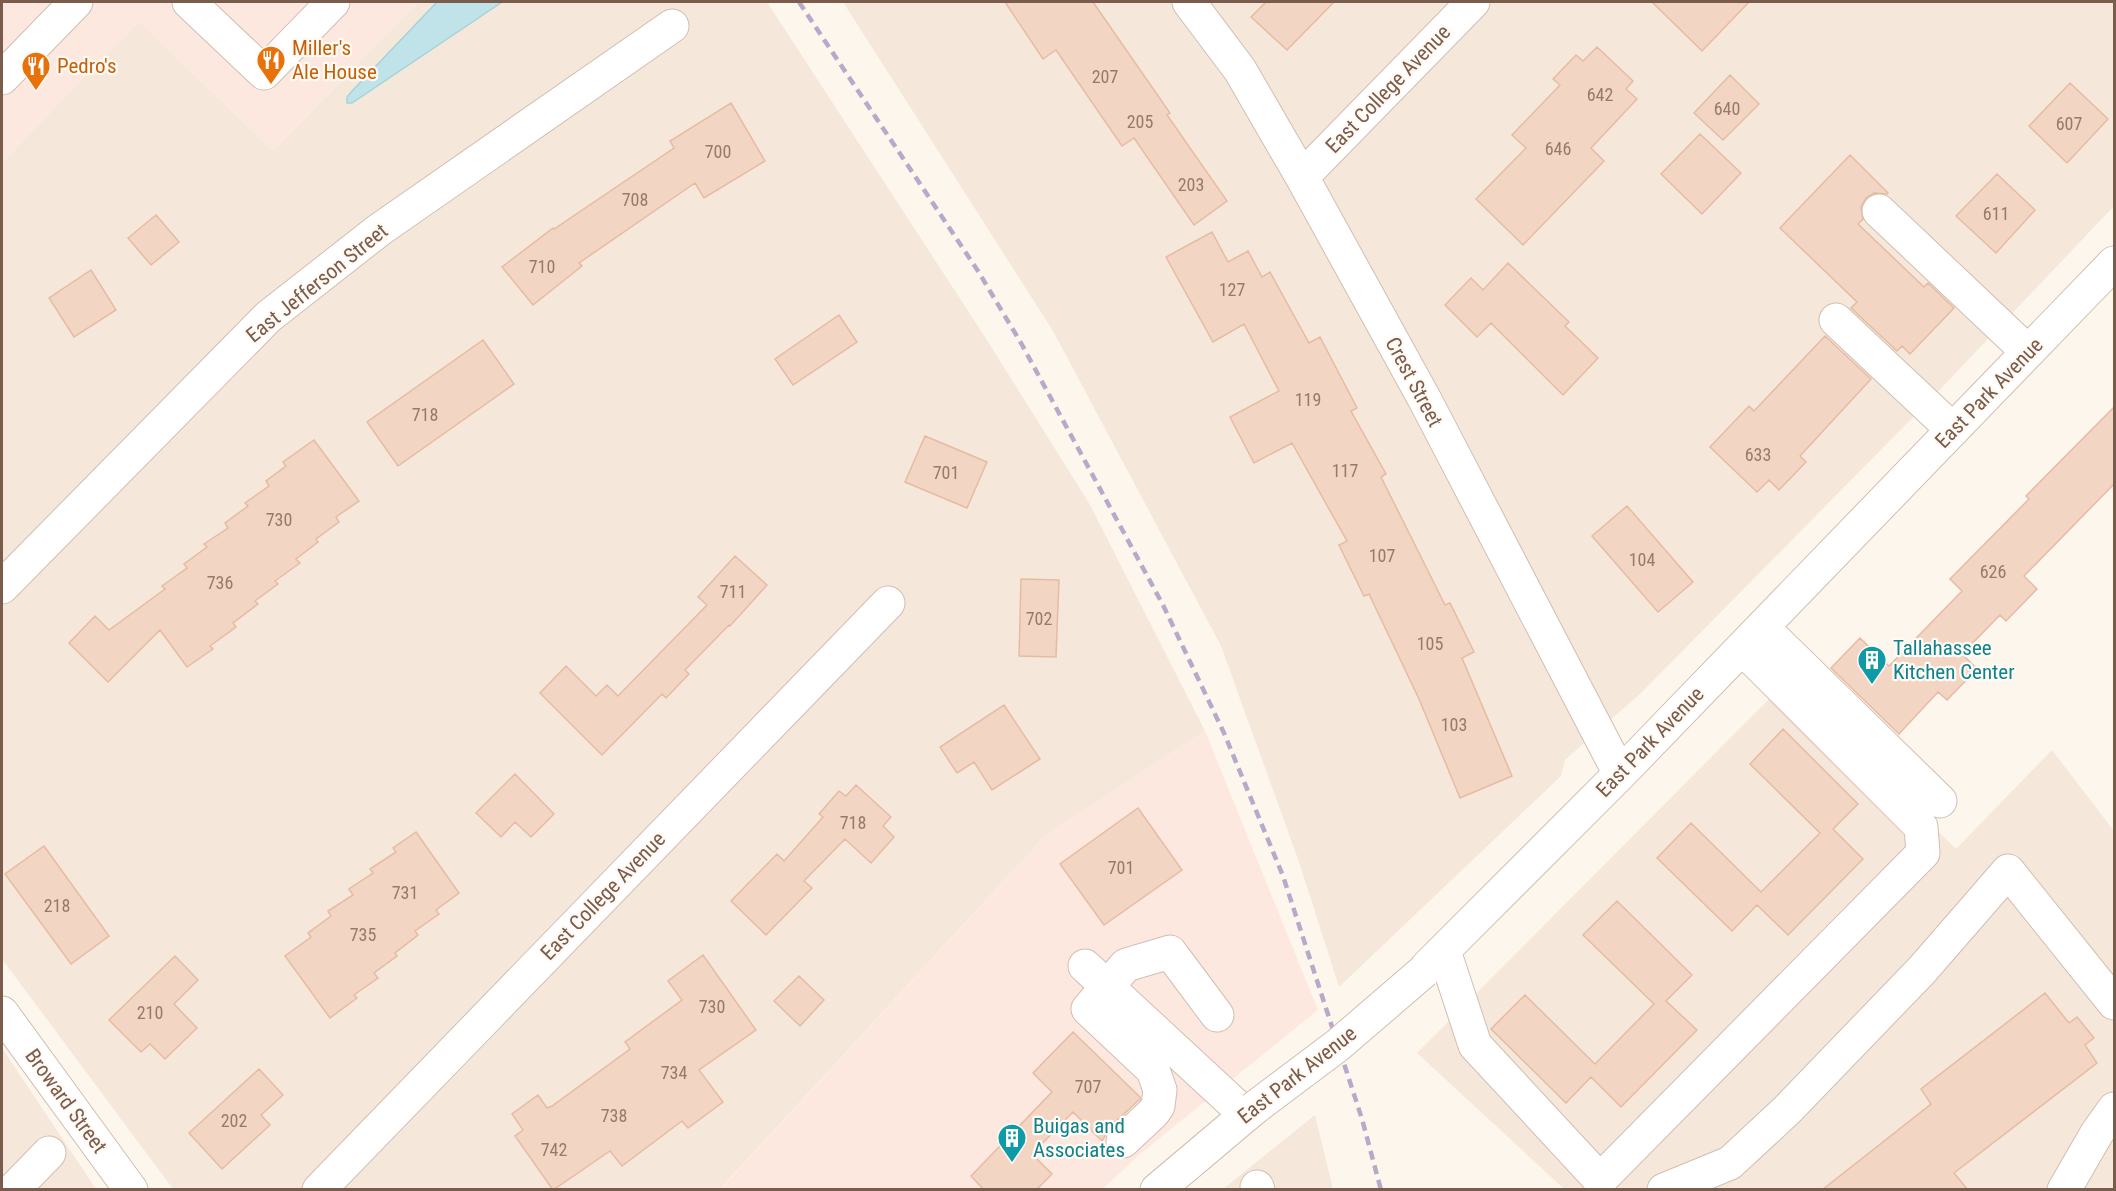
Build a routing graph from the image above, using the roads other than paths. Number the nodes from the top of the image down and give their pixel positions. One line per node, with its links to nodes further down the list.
1 (76, 2): 7 (street)
2 (189, 2): 3 (street)
3 (333, 2)
4 (1190, 2): 8 (street, Crest Street)
5 (1473, 2): 8 (street, East College Avenue)
6 (672, 26): 14 (street, East Jefferson Street)
7 (2, 78)
8 (1302, 177): 17 (street, Crest Street)
9 (1879, 212): 12 (street)
10 (2115, 263): 12 (street, East Park Avenue)
11 (1836, 320): 13 (street)
12 (2028, 352): 13 (street, East Park Avenue)
13 (1953, 430): 16 (street, East Park Avenue)
14 (2, 587)
15 (888, 603): 30 (street, East College Avenue)
16 (1752, 638): 17 (street, East Park Avenue); 18 (street); 19 (street)
17 (1620, 774): 19 (street, East Park Avenue)
18 (1940, 801)
19 (1434, 961): 25 (street, East Park Avenue, bridge)
20 (1096, 976): 23 (street); 25 (street); 26 (street)
21 (2115, 1004): 32 (street)
22 (2, 1013): 29 (street, Broward Street)
23 (1216, 1015)
24 (2115, 1109): 33 (street)
25 (1250, 1112): 31 (street, East Park Avenue)
26 (1123, 1141)
27 (49, 1153): 28 (street)
28 (13, 1190)
29 (131, 1190)
30 (319, 1190)
31 (1156, 1190)
32 (1664, 1190)
33 (2064, 1190)

